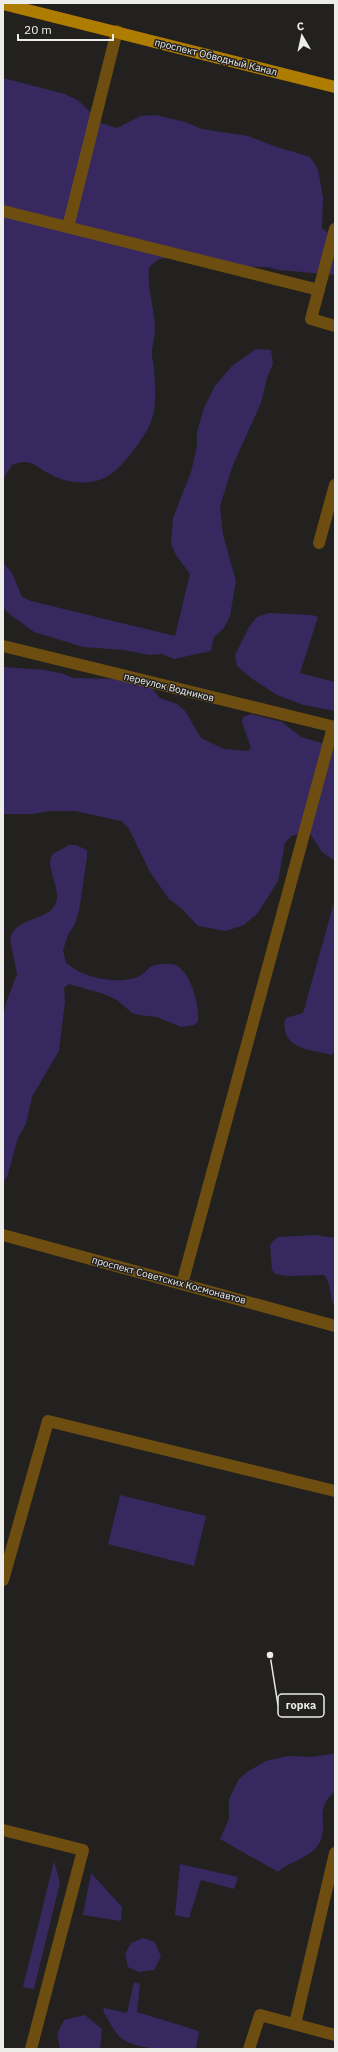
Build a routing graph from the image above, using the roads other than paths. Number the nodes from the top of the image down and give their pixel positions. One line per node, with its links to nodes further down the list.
1 (3, 4): 2 (main road, проспект Обводный Канал)
2 (117, 31): 3 (main road, проспект Обводный Канал); 5 (street)
3 (335, 87)
4 (3, 211): 5 (street)
5 (68, 227): 7 (street)
6 (335, 229): 7 (street)
7 (319, 290): 8 (street)
8 (335, 326)
9 (335, 485): 10 (street)
10 (319, 543)
11 (3, 646): 12 (street, переулок Водников)
12 (334, 727): 14 (street)
13 (3, 1235): 14 (street, проспект Советских Космонавтов)
14 (182, 1284): 15 (street, проспект Советских Космонавтов)
15 (335, 1326)
16 (335, 1491): 17 (street)
17 (3, 1580)
18 (3, 1830): 22 (street)
19 (335, 1853): 20 (street)
20 (294, 2024): 21 (street); 23 (street)
21 (335, 2035)
22 (31, 2049)
23 (249, 2049)

